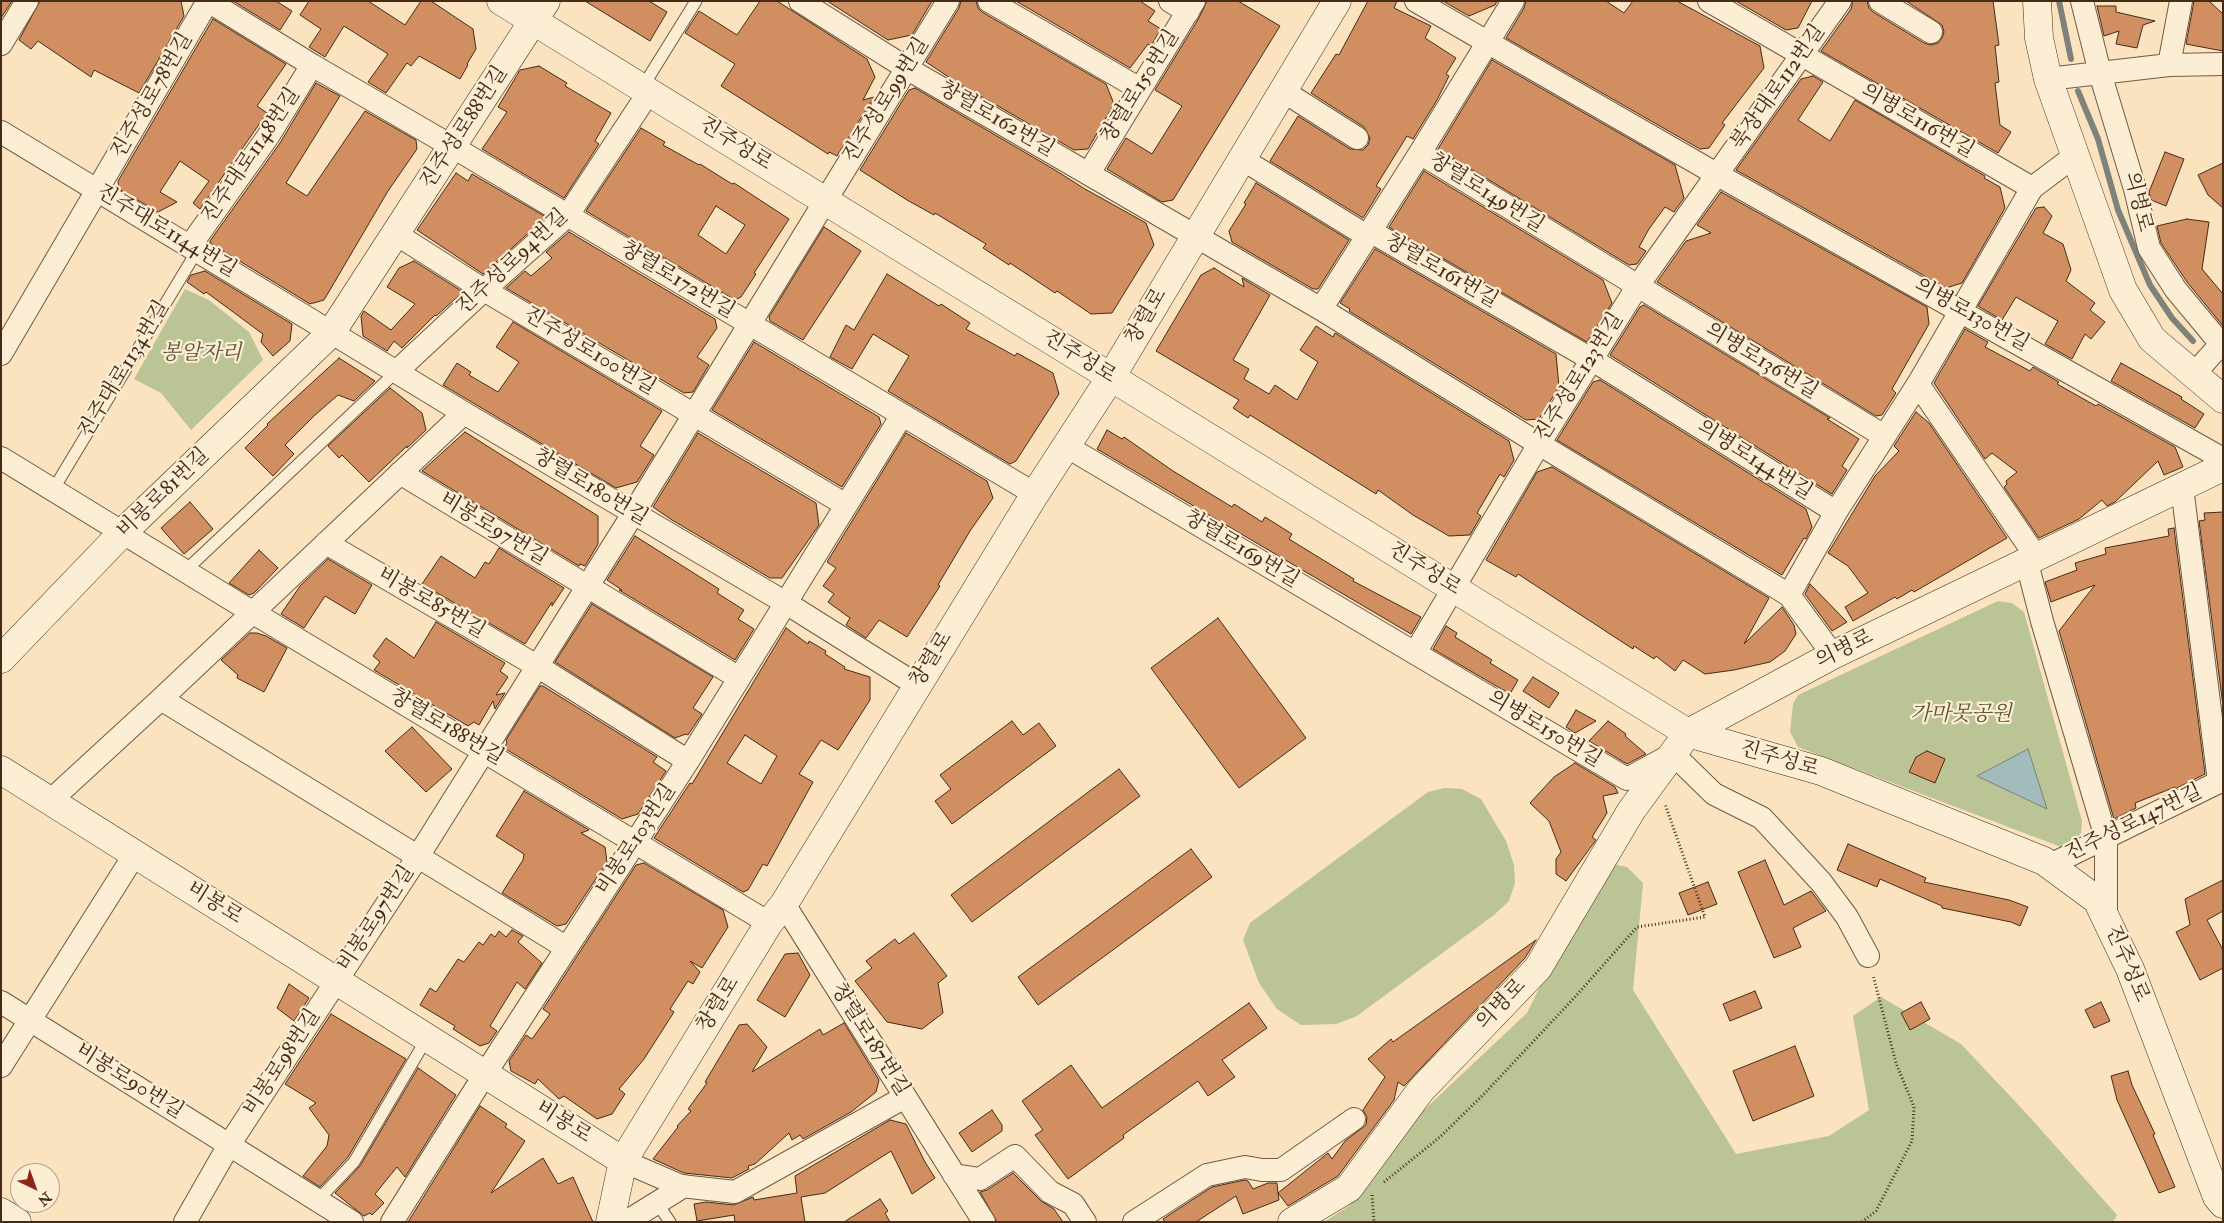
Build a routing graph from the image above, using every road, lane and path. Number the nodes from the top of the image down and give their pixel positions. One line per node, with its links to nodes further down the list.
1 (27, 1): 21 (street)
2 (208, 1): 24 (street, 진주대로1148번길); 41 (street, 진주성로78번길)
3 (501, 1): 18 (street, 진주성로)
4 (696, 1): 30 (lane)
5 (800, 1): 26 (street, 창렬로162번길)
6 (948, 1): 26 (street, 진주성로99번길)
7 (989, 1): 29 (street)
8 (1337, 1): 31 (street, 창렬로)
9 (1416, 1): 20 (street)
10 (1513, 1): 20 (street, 창렬로149번길)
11 (1709, 1): 22 (street, 의병로116번길)
12 (1840, 1): 22 (street, 북장대로112번길)
13 (1880, 1): 19 (street)
14 (2037, 1): 28 (street, 의병로)
15 (2082, 1): 27 (street, 의병로)
16 (2181, 1): 25 (street)
17 (1184, 5): 29 (street, 창렬로150번길)
18 (540, 12): 30 (street, 진주성로); 34 (street, 진주성로88번길)
19 (1931, 32)
20 (1488, 42): 35 (street, 창렬로149번길); 39 (street)
21 (1, 44)
22 (1801, 56): 39 (street, 북장대로112번길); 40 (street, 의병로116번길)
23 (2223, 64): 25 (street)
24 (312, 65): 34 (street, 진주대로1148번길); 47 (street, 진주대로1148번길)
25 (2169, 65): 27 (street)
26 (908, 69): 38 (street, 창렬로162번길); 42 (street, 진주성로99번길)
27 (2100, 73): 28 (street); 57 (street, 의병로)
28 (2048, 79): 36 (street, 의병로)
29 (1140, 89): 38 (street, 창렬로150번길)
30 (646, 90): 42 (street, 진주성로); 43 (street, 진주성로94번길)
31 (1283, 91): 33 (street); 37 (street, 창렬로)
32 (1, 132): 41 (street, 진주대로1144번길)
33 (1357, 138)
34 (453, 147): 43 (street, 창렬로172번길); 45 (street, 진주성로88번길)
35 (1420, 153): 44 (street); 48 (street, 창렬로149번길)
36 (2076, 155): 40 (street); 57 (street, 의병로)
37 (1242, 159): 44 (street); 46 (street, 창렬로)
38 (1088, 174): 46 (street, 창렬로162번길)
39 (1718, 175): 48 (street, 진주성로123번길); 51 (street, 의병로130번길)
40 (2032, 188): 51 (street)
41 (98, 190): 47 (street, 진주대로1144번길); 54 (street, 진주성로78번길)
42 (826, 201): 52 (street); 58 (street, 진주성로)
43 (568, 215): 49 (street, 진주성로94번길); 52 (street, 창렬로172번길)
44 (1369, 233): 50 (street, 창렬로161번길); 55 (street, 창렬로161번길)
45 (396, 234): 49 (street); 53 (street, 진주성로88번길)
46 (1194, 236): 50 (street); 58 (street, 창렬로)
47 (194, 248): 53 (street, 진주대로1144번길); 72 (lane, 진주대로1134번길)
48 (1638, 287): 55 (street, 진주성로123번길); 64 (street, 의병로136번길)
49 (484, 290): 56 (street, 진주성로94번길); 62 (street, 진주성로100번길)
50 (1320, 309): 65 (street)
51 (1962, 310): 59 (street); 68 (street, 의병로130번길)
52 (750, 324): 62 (street); 63 (street, 창렬로172번길)
53 (331, 333): 56 (street, 창렬로180번길); 77 (street, 비봉로81번길)
54 (1, 354)
55 (1591, 359): 65 (street, 진주성로123번길); 75 (street, 의병로144번길)
56 (396, 372): 61 (street, 창렬로180번길); 80 (lane)
57 (2194, 374): 60 (street, 의병로)
58 (1111, 377): 66 (street, 창렬로); 82 (street, 진주성로)
59 (1918, 384): 64 (street); 79 (street)
60 (2223, 399)
61 (464, 413): 70 (street); 76 (street, 창렬로180번길)
62 (694, 414): 74 (street, 진주성로100번길); 76 (street)
63 (902, 415): 73 (street, 창렬로172번길); 74 (street)
64 (1884, 436): 75 (street)
65 (1539, 444): 82 (street, 진주성로123번길); 83 (street)
66 (1066, 446): 73 (street, 창렬로); 86 (street, 창렬로169번길)
67 (1, 458): 72 (street)
68 (2223, 459)
69 (2223, 467): 71 (street, 의병로)
70 (400, 473): 78 (street); 81 (street, 비봉로97번길)
71 (2182, 487): 79 (street, 의병로); 98 (street)
72 (53, 490): 77 (street)
73 (1035, 494): 91 (street, 창렬로)
74 (846, 505): 84 (street)
75 (1836, 512): 83 (street, 의병로144번길)
76 (634, 514): 81 (street, 비봉로97번길); 84 (street, 창렬로180번길)
77 (122, 533): 80 (street, 창렬로188번길); 88 (street, 비봉로81번길)
78 (326, 543): 85 (street); 89 (street, 비봉로85번길)
79 (2032, 561): 87 (street, 의병로); 100 (street)
80 (185, 571): 85 (street, 창렬로188번길)
81 (587, 587): 89 (street, 비봉로97번길); 90 (street, 비봉로97번길)
82 (1454, 588): 86 (street, 진주성로123번길); 93 (street, 진주성로)
83 (1789, 596): 87 (street)
84 (786, 603): 90 (street, 비봉로103번길); 91 (street, 창렬로180번길)
85 (252, 612): 92 (street); 94 (street, 창렬로188번길)
86 (1415, 653): 93 (street, 의병로150번길)
87 (1833, 655): 93 (street, 의병로)
88 (1, 659)
89 (537, 666): 94 (street, 비봉로97번길); 95 (street)
90 (740, 678): 95 (street, 비봉로103번길)
91 (917, 685): 105 (street, 창렬로)
92 (161, 699): 99 (street); 103 (street, 비봉로97번길)
93 (1681, 743): 97 (street, 의병로); 104 (street, 진주성로); 108 (street)
94 (483, 751): 101 (street, 창렬로188번길); 103 (street, 비봉로97번길)
95 (688, 761): 101 (street, 비봉로103번길)
96 (1, 770): 99 (street, 비봉로)
97 (1656, 778): 121 (path); 137 (street, 의병로)
98 (2221, 781): 100 (street, 진주성로147번길)
99 (50, 801): 102 (street, 비봉로)
100 (2106, 838): 104 (street, 진주성로147번길); 106 (street)
101 (634, 842): 105 (street, 창렬로188번길); 107 (street, 비봉로103번길)
102 (135, 854): 109 (street, 비봉로); 111 (street)
103 (416, 858): 107 (street, 비봉로97번길); 109 (street, 비봉로97번길)
104 (2044, 860): 106 (street, 진주성로)
105 (776, 914): 115 (street, 창렬로187번길); 118 (street, 창렬로)
106 (2106, 920): 125 (street, 진주성로)
107 (567, 948): 114 (street, 비봉로103번길)
108 (1868, 956): 139 (path)
109 (337, 981): 112 (street, 비봉로); 117 (street, 비봉로98번길)
110 (1, 1002): 111 (street, 비봉로90번길)
111 (30, 1020): 113 (street); 117 (street, 비봉로90번길)
112 (427, 1038): 114 (street, 비봉로); 123 (lane)
113 (1, 1066)
114 (485, 1074): 118 (street, 비봉로); 130 (street, 비봉로103번길)
115 (905, 1097): 119 (street, 창렬로187번길); 120 (street)
116 (1354, 1119): 136 (street)
117 (229, 1145): 123 (street); 128 (street, 비봉로98번길)
118 (623, 1161): 120 (street); 131 (street, 창렬로)
119 (954, 1175): 134 (street, 창렬로187번길); 135 (street)
120 (684, 1186): 124 (street)
121 (1380, 1186)
122 (1372, 1192): 138 (path)
123 (318, 1200): 129 (street)
124 (657, 1203): 132 (street); 133 (lane)
125 (2223, 1204)
126 (1, 1212): 127 (street)
127 (17, 1222)
128 (185, 1222)
129 (352, 1222)
130 (392, 1222)
131 (610, 1222)
132 (626, 1222)
133 (670, 1222)
134 (984, 1222)
135 (1085, 1222)
136 (1134, 1222)
137 (1292, 1222)
138 (1374, 1222)
139 (1862, 1222)

